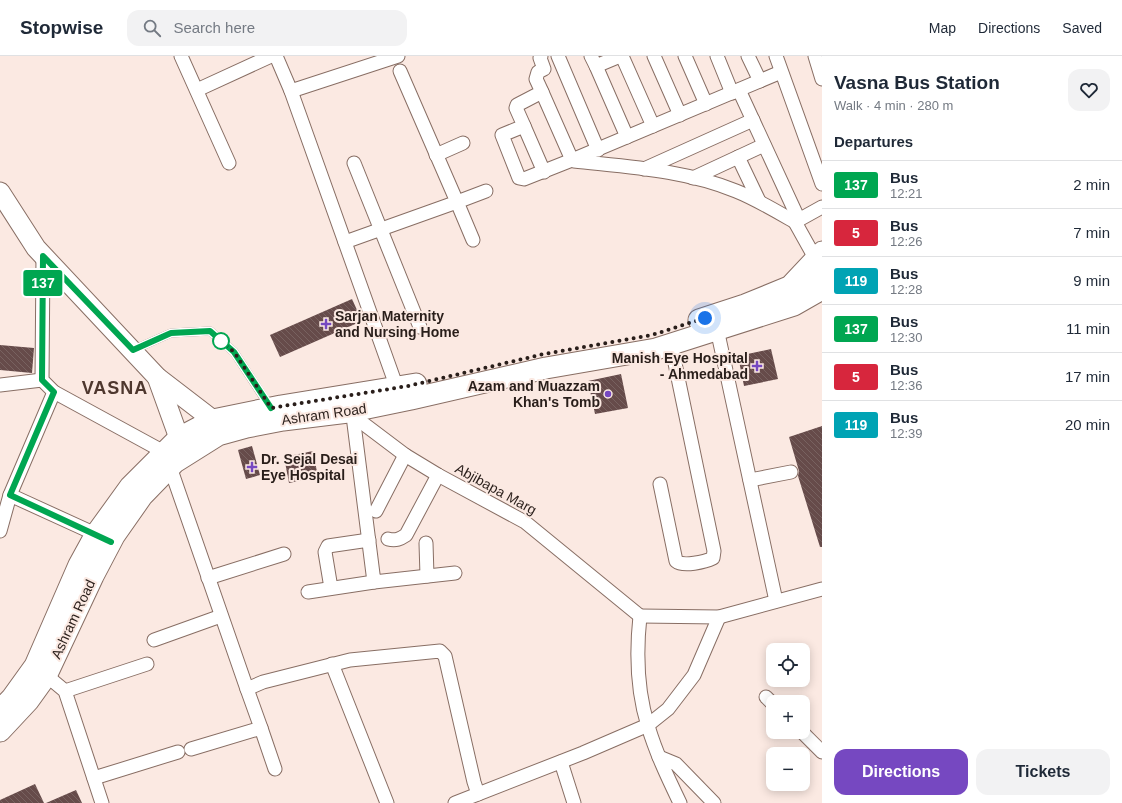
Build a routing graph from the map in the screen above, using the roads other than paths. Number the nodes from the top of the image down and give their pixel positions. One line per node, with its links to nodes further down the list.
1 (181, 56): 19 (street)
2 (271, 56): 19 (street)
3 (276, 56): 20 (street)
4 (398, 56): 20 (street)
5 (541, 56): 21 (street)
6 (558, 56): 31 (street)
7 (621, 56): 14 (street); 27 (street)
8 (654, 56): 24 (street)
9 (685, 56): 23 (street)
10 (717, 56): 22 (street)
11 (748, 56): 18 (street)
12 (776, 56): 16 (street)
13 (815, 56): 17 (street)
14 (594, 61): 28 (street)
15 (400, 71): 32 (street)
16 (781, 72): 18 (street); 40 (street)
17 (822, 79)
18 (760, 81): 22 (street)
19 (196, 90): 36 (street)
20 (291, 91): 49 (street)
21 (542, 92): 26 (street); 34 (street)
22 (736, 92): 23 (street); 25 (street)
23 (706, 104): 24 (street)
24 (680, 115): 27 (street)
25 (753, 120): 30 (street); 37 (street)
26 (524, 126): 38 (street); 38 (street)
27 (653, 126): 28 (street)
28 (627, 137): 31 (street)
29 (463, 143): 32 (street)
30 (764, 145): 33 (street); 46 (street)
31 (598, 150): 34 (street)
32 (436, 155): 43 (street)
33 (738, 157): 39 (street); 44 (street)
34 (572, 160): 37 (street); 38 (street)
35 (354, 162): 47 (street)
36 (229, 163)
37 (644, 169): 39 (street)
38 (544, 172)
39 (692, 178): 44 (street)
40 (822, 184)
41 (486, 191): 43 (street)
42 (0, 192): 50 (street)
43 (457, 202): 47 (street); 48 (street)
44 (759, 202): 46 (street)
45 (822, 208): 46 (street)
46 (797, 221): 51 (street)
47 (381, 229): 49 (street); 55 (street)
48 (474, 240)
49 (345, 242): 62 (street)
50 (43, 256): 58 (street); 60 (street)
51 (820, 259): 53 (main road)
52 (822, 289): 53 (main road)
53 (791, 296): 54 (street); 56 (main road, Ashram Road); 62 (main road, Ashram Road)
54 (822, 302)
55 (420, 327)
56 (716, 329): 57 (main road, Ashram Road); 72 (street)
57 (671, 344): 65 (main road, Ashram Road); 73 (street)
58 (133, 350): 59 (street); 64 (lane)
59 (157, 376): 66 (street); 67 (street)
60 (42, 380): 61 (street); 63 (street)
61 (0, 385)
62 (397, 388): 64 (main road, Ashram Road)
63 (54, 392): 69 (street); 74 (street)
64 (271, 408): 66 (main road, Ashram Road)
65 (350, 414): 66 (main road, Ashram Road); 68 (street, Abjibapa Marg); 79 (street)
66 (215, 427): 67 (main road, Ashram Road)
67 (184, 446): 69 (main road, Ashram Road)
68 (404, 455): 71 (street, Abjibapa Marg); 75 (street)
69 (167, 460): 77 (main road, Ashram Road); 84 (street)
70 (792, 472): 72 (street)
71 (438, 475): 78 (street); 91 (street, Abjibapa Marg)
72 (750, 480): 89 (street)
73 (660, 484)
74 (10, 495): 76 (street); 77 (street)
75 (376, 511)
76 (0, 531)
77 (104, 538): 96 (main road, Ashram Road)
78 (388, 539)
79 (368, 540): 85 (street); 86 (street)
80 (426, 543): 83 (street)
81 (284, 554): 84 (street)
82 (455, 573): 83 (street)
83 (427, 576): 85 (street)
84 (208, 578): 90 (street)
85 (374, 582): 86 (street)
86 (331, 588): 88 (street)
87 (822, 589): 89 (street)
88 (308, 592)
89 (776, 601): 92 (street)
90 (221, 616): 93 (street); 97 (street)
91 (640, 616): 92 (street); 100 (street)
92 (719, 617): 100 (street)
93 (154, 640)
94 (147, 664): 98 (street)
95 (332, 664): 97 (street); 111 (street); 113 (street)
96 (40, 671): 98 (street); 99 (main road, Ashram Road); 102 (main road, Ashram Road)
97 (246, 690): 101 (street)
98 (65, 691): 110 (street)
99 (0, 710)
100 (648, 725): 107 (street); 108 (street)
101 (261, 728): 104 (street); 109 (street)
102 (0, 731)
103 (809, 739): 106 (street)
104 (190, 749)
105 (178, 752): 110 (street)
106 (822, 752)
107 (659, 757): 116 (street); 117 (street)
108 (561, 762): 111 (street); 115 (street)
109 (275, 769)
110 (94, 778): 112 (street)
111 (478, 794): 114 (street)
112 (102, 803)
113 (387, 803)
114 (455, 803)
115 (574, 803)
116 (680, 803)
117 (714, 803)

